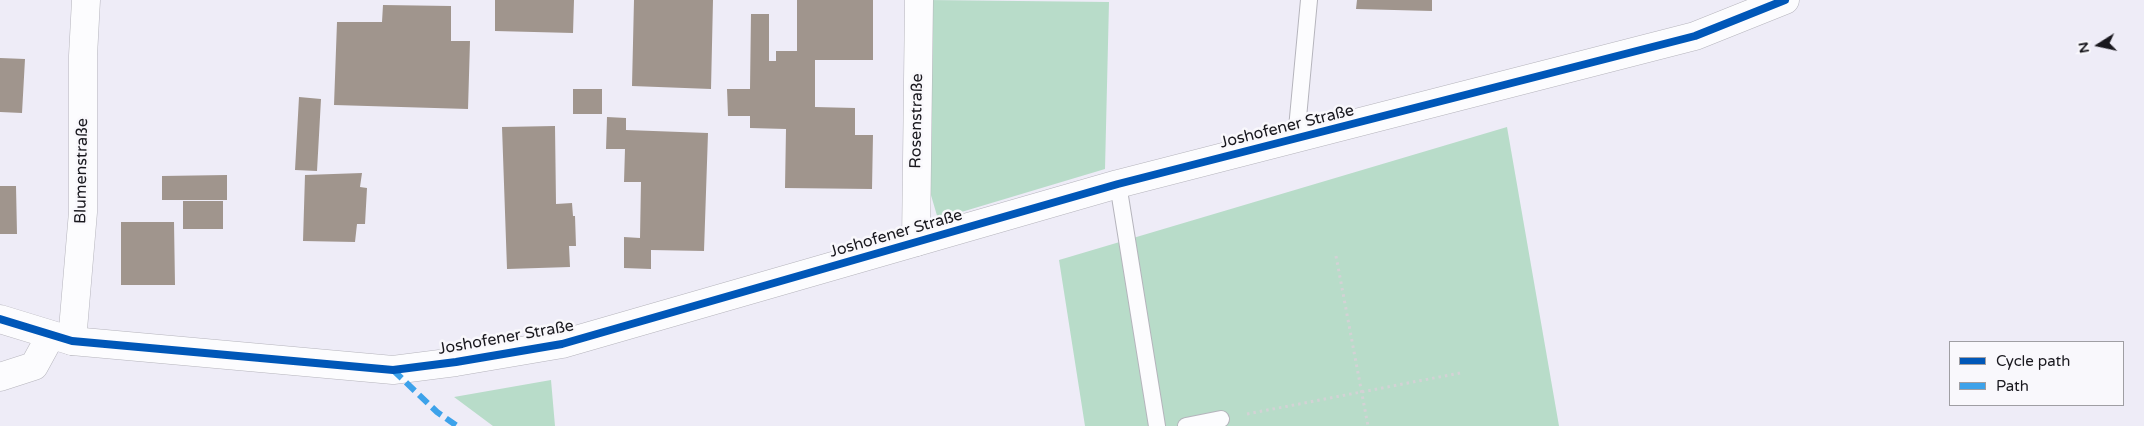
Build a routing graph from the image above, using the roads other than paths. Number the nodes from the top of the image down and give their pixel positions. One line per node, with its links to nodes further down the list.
1 (86, 0): 9 (street, Blumenstraße)
2 (919, 0): 7 (street, Rosenstraße)
3 (1309, 0): 5 (lane)
4 (1785, 0): 5 (street, Joshofener Straße)
5 (1296, 139): 6 (street, Joshofener Straße)
6 (1118, 184): 7 (street, Joshofener Straße); 12 (lane)
7 (916, 242): 9 (street, Joshofener Straße)
8 (0, 319): 9 (street, Joshofener Straße)
9 (62, 338): 10 (street)
10 (0, 377)
11 (1221, 419): 13 (lane)
12 (1156, 426)
13 (1186, 426)

